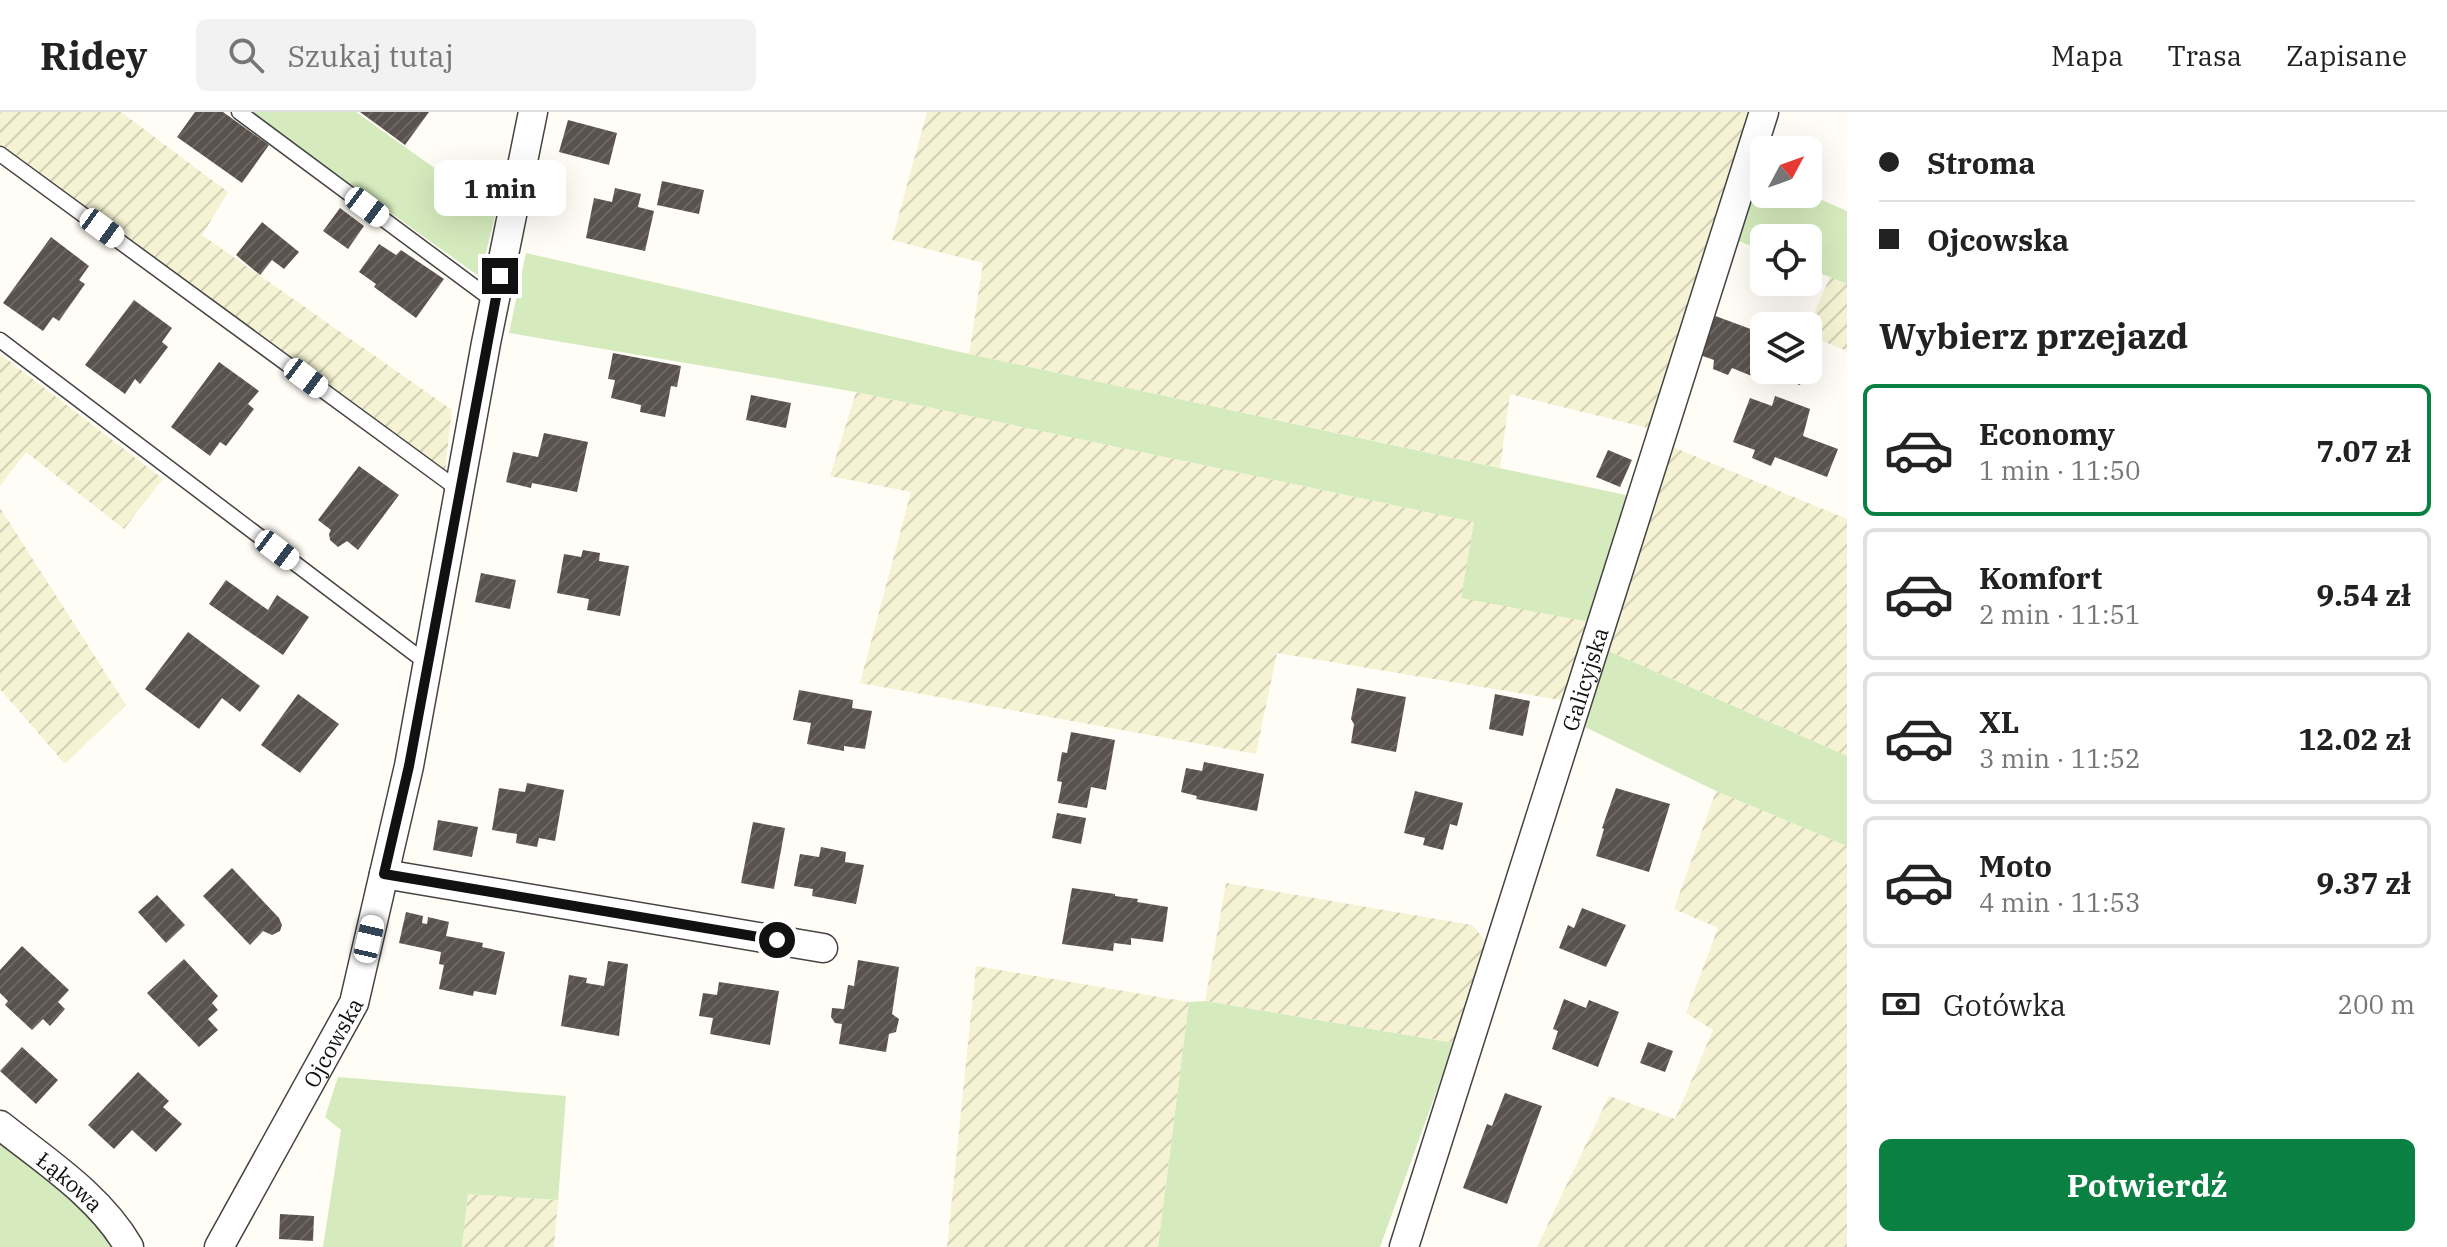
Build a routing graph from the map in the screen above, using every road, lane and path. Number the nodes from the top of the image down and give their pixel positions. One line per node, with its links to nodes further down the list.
1 (239, 112): 5 (lane)
2 (533, 112): 5 (street, Ojcowska)
3 (1764, 112): 14 (street, Galicyjska)
4 (0, 154): 7 (lane)
5 (495, 302): 7 (street, Ojcowska)
6 (0, 340): 8 (lane)
7 (459, 490): 8 (street, Ojcowska)
8 (428, 664): 9 (street, Ojcowska)
9 (384, 874): 10 (street); 13 (street, Ojcowska)
10 (823, 948)
11 (0, 1125): 12 (street, Łąkowa)
12 (129, 1247)
13 (219, 1247)
14 (1404, 1247)

